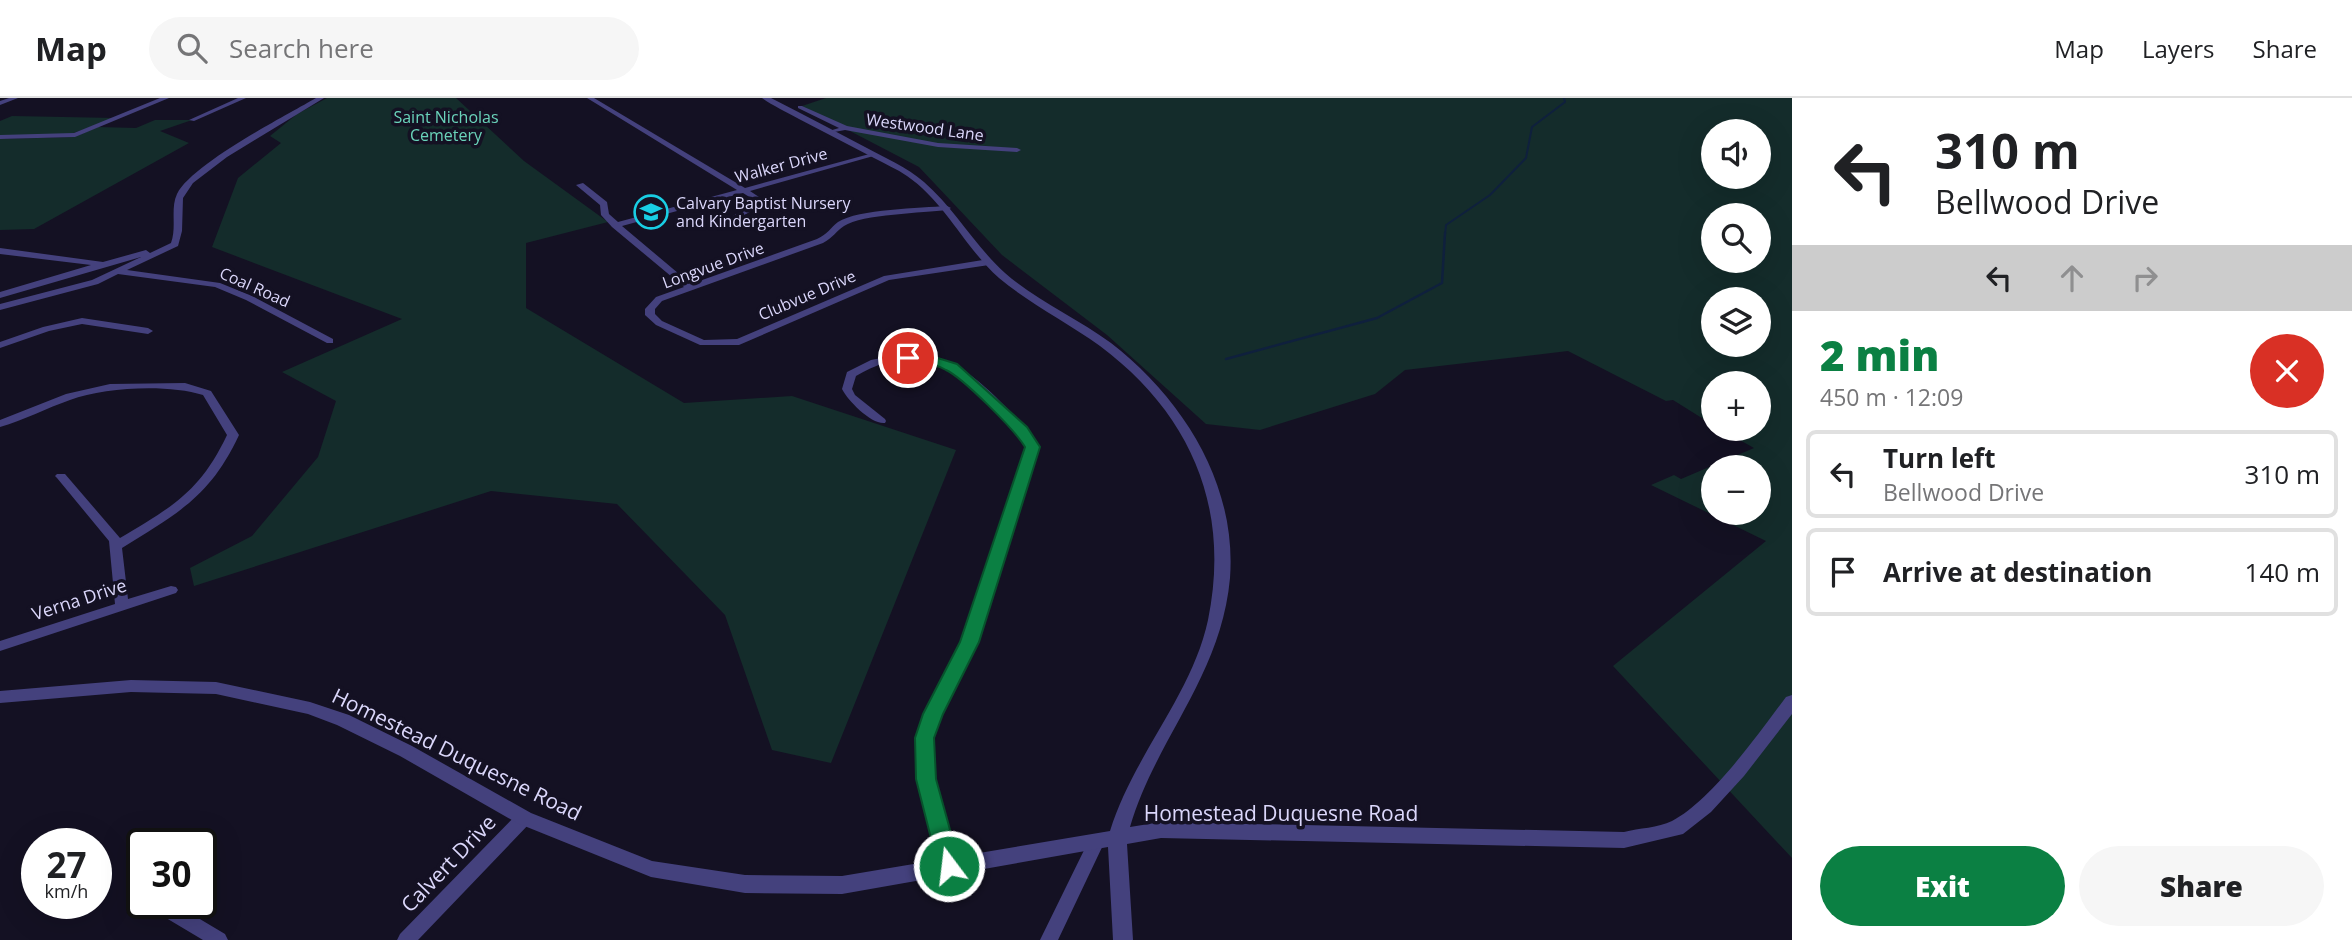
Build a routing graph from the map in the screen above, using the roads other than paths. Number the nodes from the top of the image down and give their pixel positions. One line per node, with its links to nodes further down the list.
1 (15, 98): 7 (street)
2 (166, 98): 12 (street)
3 (243, 98): 9 (street)
4 (321, 98): 20 (street)
5 (590, 98): 16 (street)
6 (766, 98): 11 (street)
7 (0, 103)
8 (800, 107): 10 (street)
9 (192, 120)
10 (845, 128): 11 (street, Westwood Lane); 13 (street, Westwood Lane)
11 (831, 132): 14 (street)
12 (0, 137)
13 (1017, 150)
14 (873, 155): 16 (street, Walker Drive); 17 (street)
15 (580, 185): 19 (street)
16 (744, 189): 18 (street); 19 (street, Walker Drive)
17 (947, 208): 22 (street); 25 (street, Longvue Drive)
18 (727, 221)
19 (615, 225): 25 (street)
20 (167, 249): 23 (street); 24 (street)
21 (0, 251): 23 (street)
22 (989, 262): 28 (street, Clubvue Drive); 42 (street)
23 (103, 264): 26 (street)
24 (121, 272): 27 (street); 30 (street, Coal Road)
25 (689, 287): 28 (street, Longvue Drive)
26 (0, 295)
27 (0, 307)
28 (650, 309)
29 (148, 331): 31 (street)
30 (330, 341)
31 (0, 345)
32 (881, 421): 44 (street)
33 (0, 424): 35 (street)
34 (61, 476): 35 (street)
35 (116, 546): 37 (street)
36 (171, 590): 37 (street, Verna Drive)
37 (122, 605): 38 (street, Verna Drive)
38 (0, 646)
39 (0, 697): 41 (street, Homestead Duquesne Road)
40 (1792, 701): 42 (street, Homestead Duquesne Road)
41 (524, 818): 44 (street, Homestead Duquesne Road); 47 (street, Calvert Drive)
42 (1118, 837): 43 (street, Homestead Duquesne Road); 49 (street)
43 (1097, 841): 44 (street, Homestead Duquesne Road); 48 (street)
44 (949, 866)
45 (184, 919): 46 (street)
46 (219, 940)
47 (406, 940)
48 (1049, 940)
49 (1123, 940)

